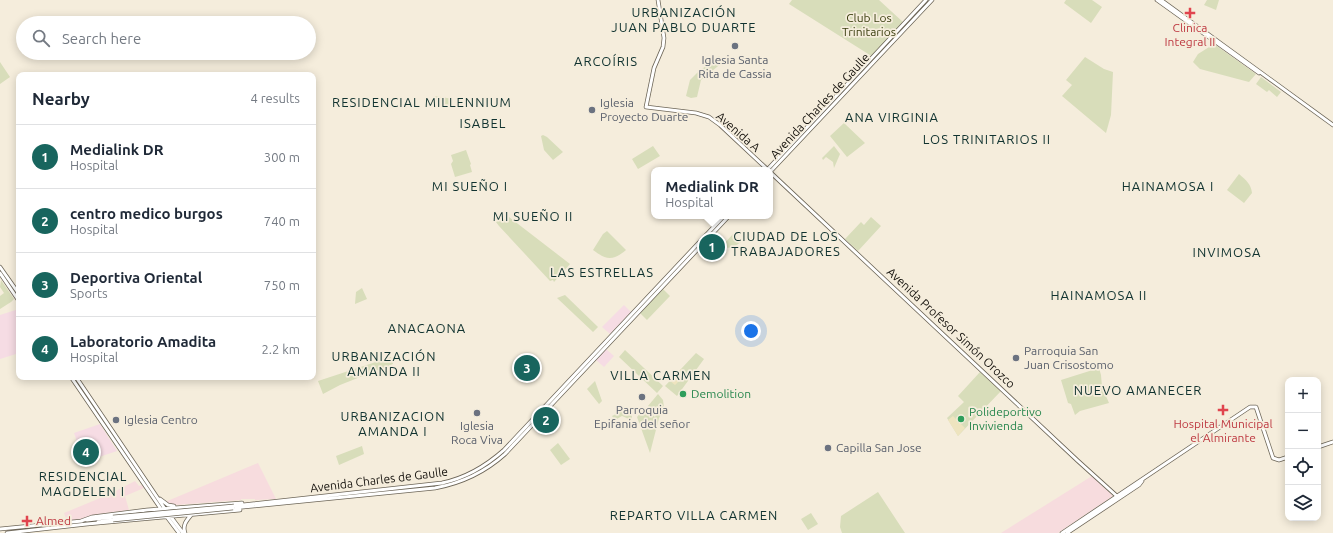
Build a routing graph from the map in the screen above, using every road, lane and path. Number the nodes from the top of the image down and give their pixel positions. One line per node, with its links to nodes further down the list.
1 (658, 0): 8 (main road, Avenida A)
2 (926, 0): 9 (main road, Avenida Charles de Gaulle)
3 (932, 0): 10 (main road, Avenida Charles de Gaulle)
4 (1157, 0): 6 (main road)
5 (1161, 0): 6 (main road)
6 (1269, 79): 7 (main road)
7 (1333, 125)
8 (765, 167)
9 (771, 167)
10 (771, 167)
11 (773, 175): 26 (main road, Avenida Profesor Simón Orozco)
12 (721, 219): 20 (main road, Avenida Charles de Gaulle)
13 (726, 219): 20 (main road, Avenida Charles de Gaulle)
14 (0, 267): 16 (main road)
15 (0, 273): 17 (main road)
16 (16, 290)
17 (16, 297)
18 (73, 380): 25 (main road)
19 (78, 380): 25 (main road)
20 (553, 401): 24 (main road, Avenida Charles de Gaulle)
21 (1333, 442): 22 (main road)
22 (1321, 446)
23 (1285, 458): 26 (main road)
24 (390, 491): 27 (main road, Avenida Charles de Gaulle); 30 (main road, Avenida Charles de Gaulle)
25 (155, 496): 28 (main road); 31 (main road); 32 (main road)
26 (1118, 497): 44 (main road); 45 (main road)
27 (255, 503): 28 (main road); 29 (main road, Avenida Charles de Gaulle)
28 (186, 506): 31 (main road)
29 (233, 507): 30 (main road, Avenida Charles de Gaulle); 35 (main road, Avenida Charles de Gaulle, bridge)
30 (255, 507): 33 (main road)
31 (163, 509): 32 (main road); 34 (main road)
32 (147, 510): 37 (main road)
33 (192, 514): 34 (main road); 43 (main road)
34 (168, 516): 36 (main road); 39 (main road); 43 (main road)
35 (113, 518): 37 (main road, Avenida Charles de Gaulle); 38 (main road, Avenida Charles de Gaulle)
36 (150, 518): 38 (main road); 39 (main road)
37 (81, 521): 40 (main road, Avenida Charles de Gaulle)
38 (86, 524): 41 (main road, Avenida Charles de Gaulle)
39 (176, 528): 42 (main road)
40 (0, 529)
41 (7, 533)
42 (179, 533)
43 (184, 533)
44 (1062, 533)
45 (1067, 533)

